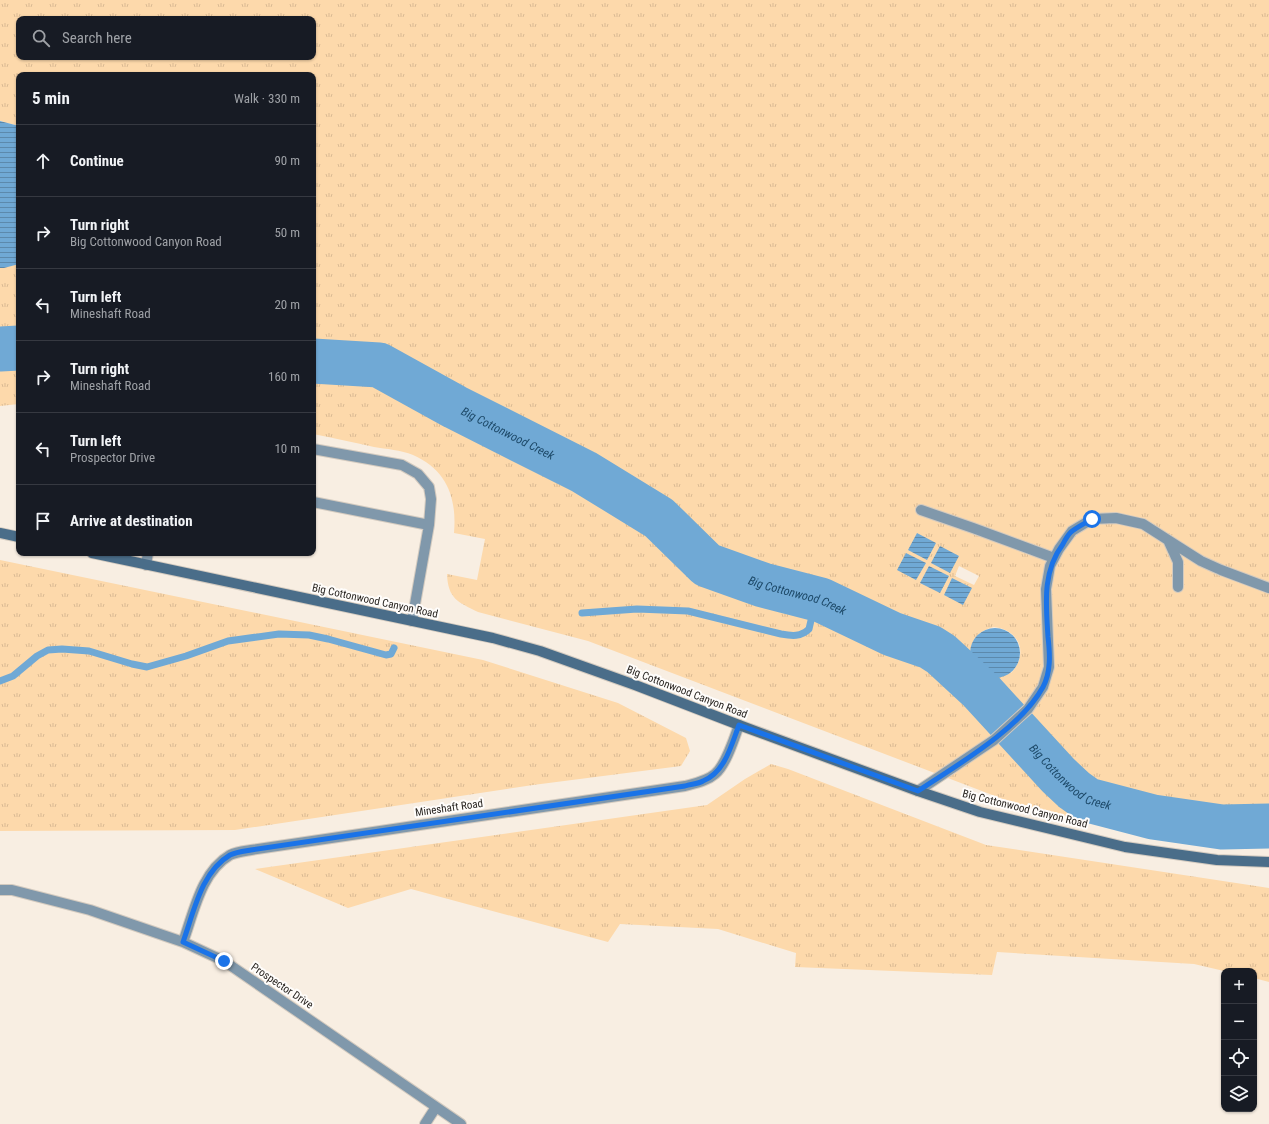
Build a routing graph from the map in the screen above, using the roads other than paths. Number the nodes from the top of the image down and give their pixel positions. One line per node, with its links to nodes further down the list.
1 (316, 450): 4 (street)
2 (316, 503): 4 (street)
3 (921, 510): 10 (street)
4 (430, 525): 14 (street)
5 (0, 533): 6 (main road)
6 (16, 536)
7 (1168, 540): 10 (street); 12 (street); 13 (street)
8 (106, 556): 11 (main road, Big Cottonwood Canyon Road)
9 (148, 556): 11 (street)
10 (1054, 558): 16 (street)
11 (146, 565): 14 (main road, Big Cottonwood Canyon Road)
12 (1178, 587)
13 (1269, 588)
14 (412, 621): 15 (main road, Big Cottonwood Canyon Road)
15 (739, 725): 16 (main road, Big Cottonwood Canyon Road); 19 (street, Mineshaft Road)
16 (918, 791): 17 (main road, Big Cottonwood Canyon Road)
17 (1269, 862)
18 (0, 890): 19 (street, Prospector Drive)
19 (183, 942): 20 (street, Prospector Drive)
20 (436, 1107): 21 (street); 22 (street, Prospector Drive)
21 (425, 1124)
22 (461, 1124)

